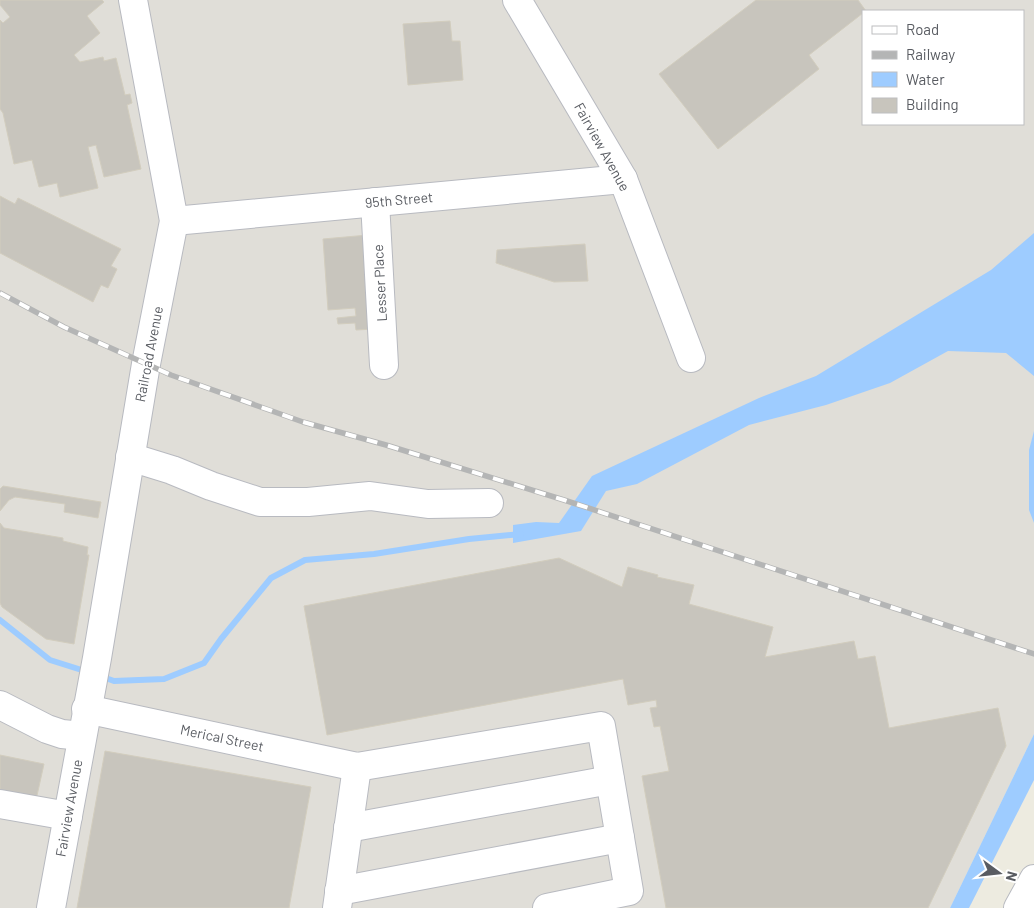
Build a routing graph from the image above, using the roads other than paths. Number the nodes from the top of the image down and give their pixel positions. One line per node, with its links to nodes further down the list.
1 (133, 0): 5 (street, Railroad Avenue)
2 (517, 0): 3 (street, Fairview Avenue)
3 (623, 179): 4 (street, 95th Street); 6 (street, Fairview Avenue)
4 (375, 202): 5 (street, 95th Street); 7 (street, Lesser Place)
5 (174, 221): 8 (street, Railroad Avenue)
6 (691, 358)
7 (384, 365)
8 (130, 457): 9 (street); 10 (street, Railroad Avenue)
9 (489, 503)
10 (88, 700): 12 (street, Fairview Avenue); 13 (street, Merical Street)
11 (0, 705): 12 (street)
12 (82, 736): 16 (street, Fairview Avenue)
13 (357, 766): 14 (street); 17 (street)
14 (610, 780): 17 (street); 18 (street)
15 (0, 804): 16 (street)
16 (68, 816): 21 (street, Fairview Avenue)
17 (348, 828): 20 (street)
18 (620, 838): 20 (street); 22 (street)
19 (1034, 879): 23 (street)
20 (338, 900)
21 (51, 908)
22 (547, 908)
23 (1018, 908)

